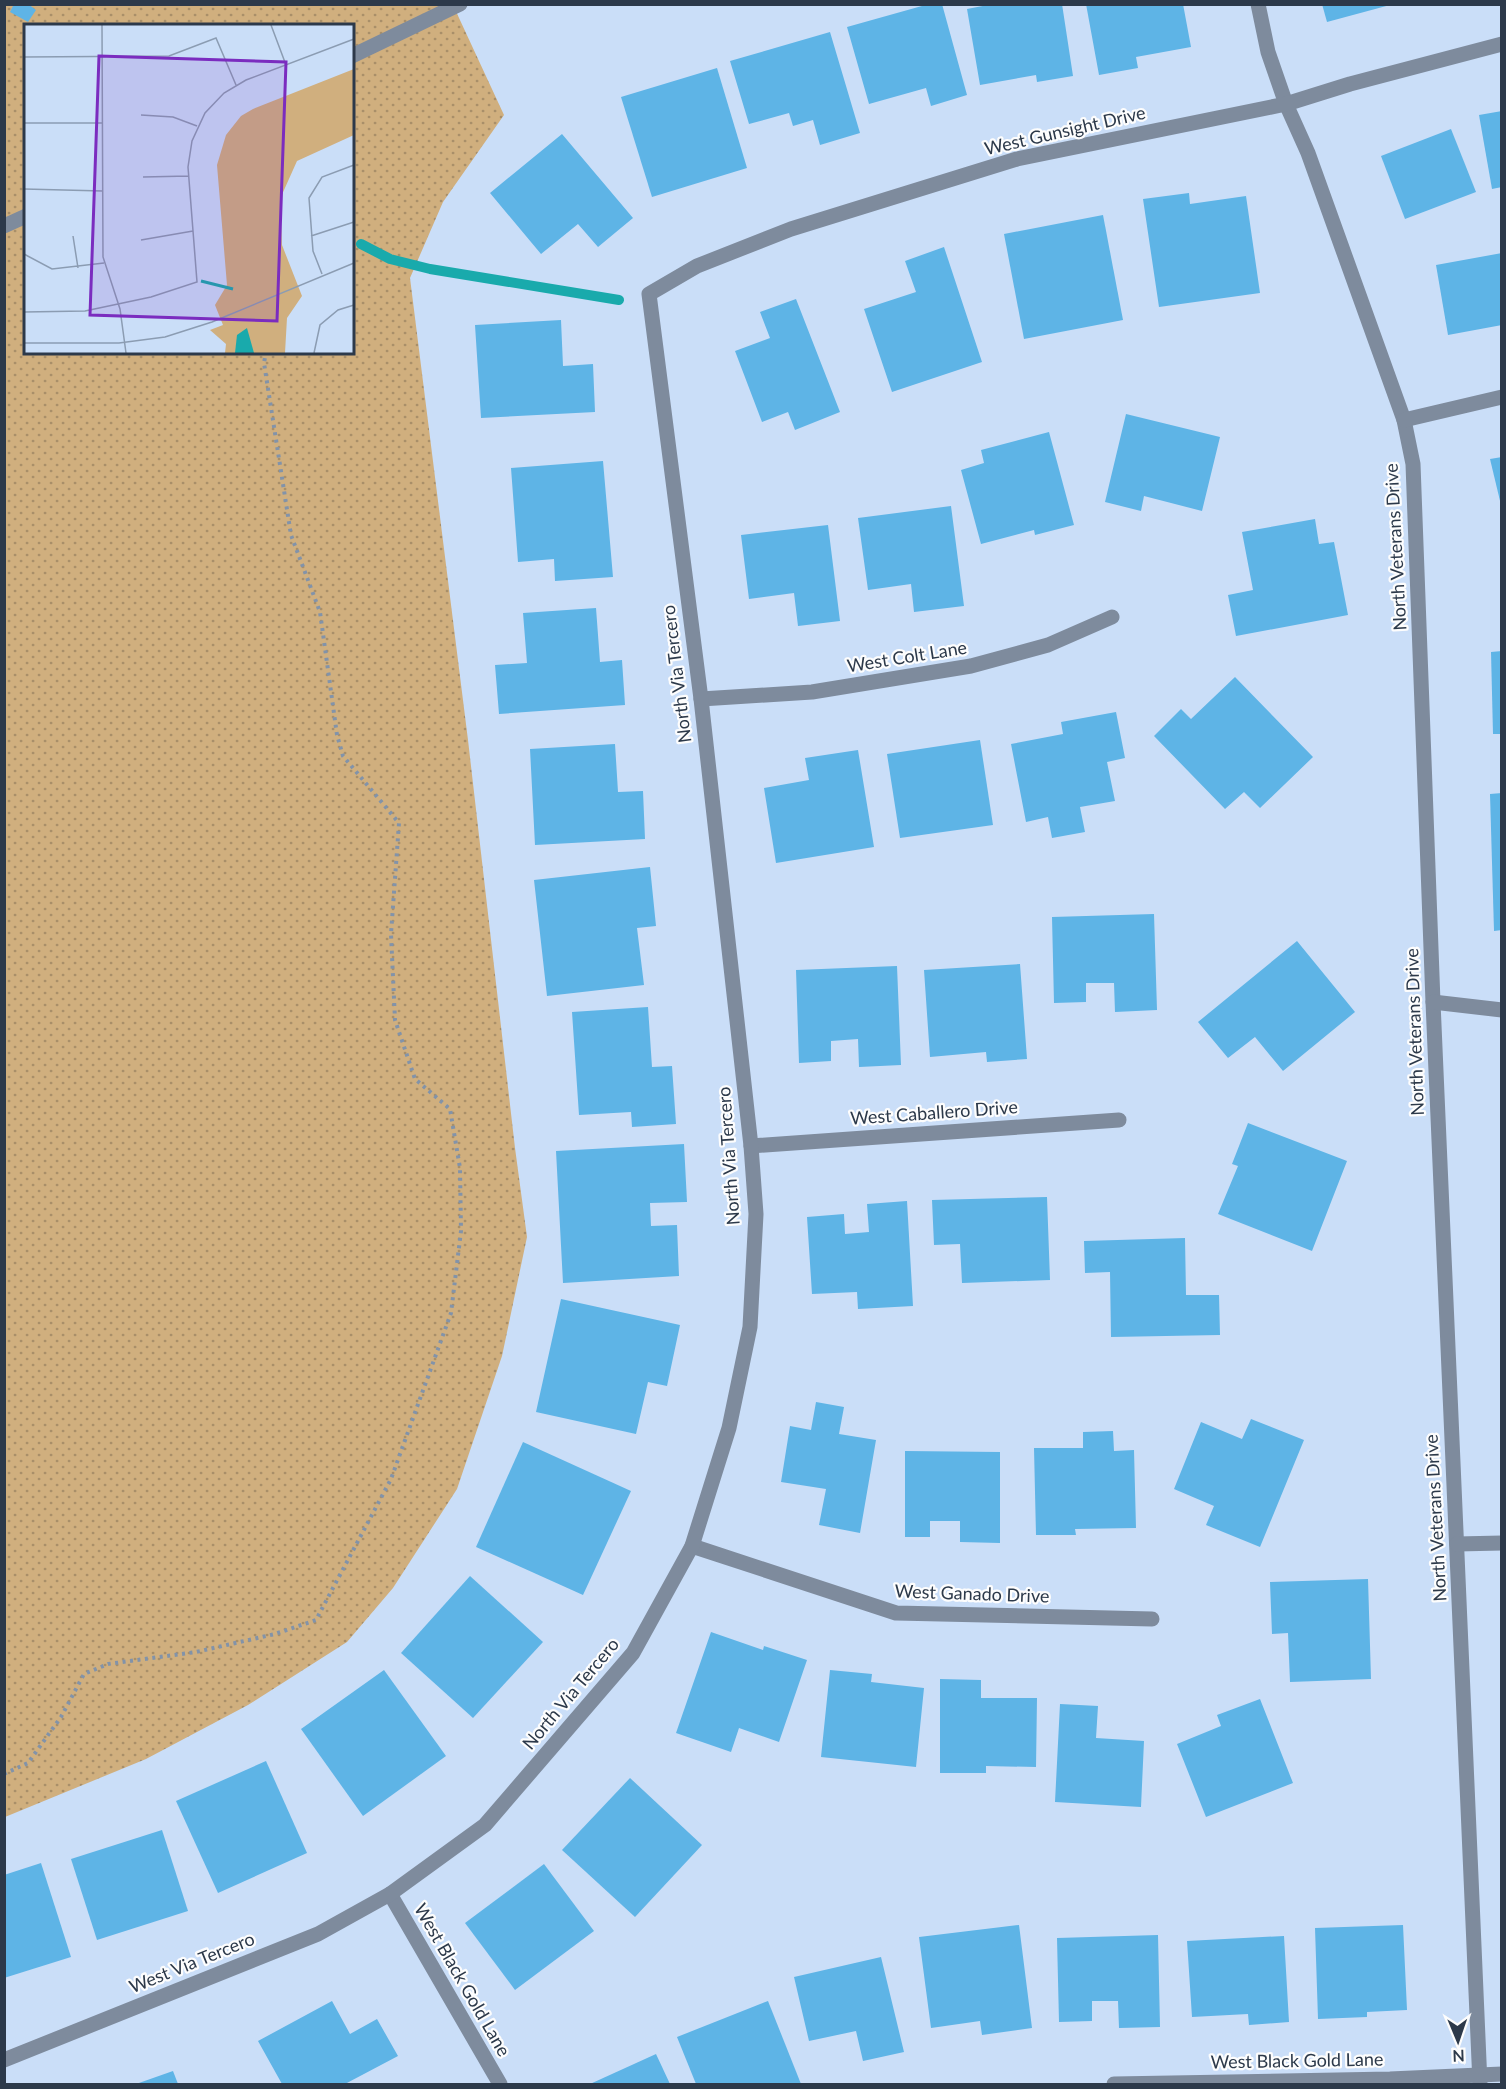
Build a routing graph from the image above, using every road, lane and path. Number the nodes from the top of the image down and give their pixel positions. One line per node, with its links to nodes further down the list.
1 (460, 4): 4 (street)
2 (1258, 4): 5 (street, North Veterans Drive)
3 (1502, 44): 5 (street, West Gunsight Drive)
4 (354, 55)
5 (1286, 104): 8 (street, West Gunsight Drive); 11 (street, North Veterans Drive)
6 (24, 217): 7 (street)
7 (4, 226)
8 (649, 294): 13 (street, North Via Tercero)
9 (266, 354): 22 (path)
10 (1502, 397): 11 (street)
11 (1404, 420): 14 (street, North Veterans Drive)
12 (1112, 617): 13 (street, West Colt Lane)
13 (701, 699): 17 (street, North Via Tercero)
14 (1433, 1002): 15 (street); 19 (street, North Veterans Drive)
15 (1502, 1010)
16 (1119, 1120): 17 (street, West Caballero Drive)
17 (751, 1146): 20 (street, North Via Tercero)
18 (1502, 1543): 19 (street)
19 (1456, 1544): 26 (street, North Veterans Drive)
20 (692, 1546): 21 (street, West Ganado Drive); 23 (street, North Via Tercero)
21 (1152, 1619)
22 (4, 1774)
23 (390, 1894): 24 (street, West Via Tercero); 27 (street, West Black Gold Lane)
24 (4, 2060)
25 (1502, 2074): 26 (street, West Black Gold Lane)
26 (1480, 2080): 28 (street, West Black Gold Lane)
27 (500, 2085)
28 (1114, 2085)

